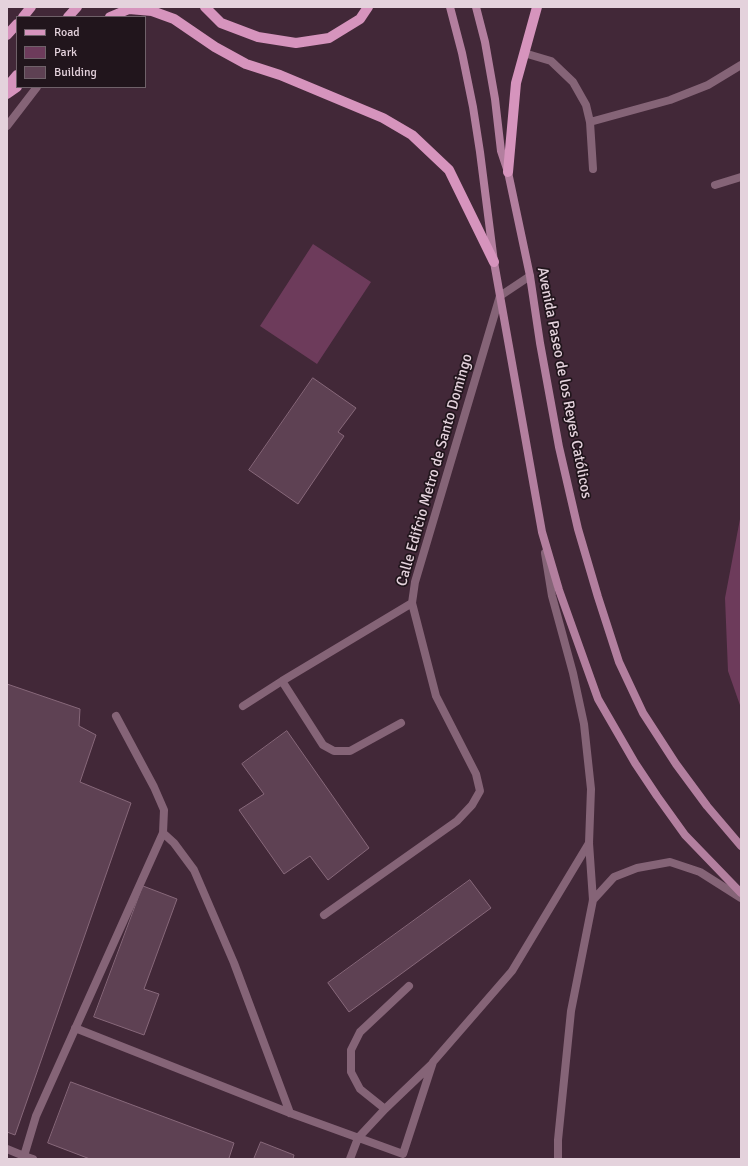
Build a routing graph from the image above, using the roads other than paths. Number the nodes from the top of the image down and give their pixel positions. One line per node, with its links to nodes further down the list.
1 (31, 7): 8 (main road)
2 (77, 7): 9 (main road)
3 (205, 7): 4 (main road)
4 (368, 7)
5 (450, 7): 26 (main road)
6 (476, 7): 23 (main road, Avenida Paseo de los Reyes Católicos)
7 (537, 7): 13 (main road)
8 (24, 16)
9 (69, 16)
10 (112, 16): 26 (main road)
11 (16, 25): 12 (main road)
12 (7, 35)
13 (524, 53): 20 (street); 23 (main road)
14 (741, 65): 20 (street)
15 (16, 76): 16 (main road)
16 (7, 87)
17 (16, 88): 19 (main road)
18 (36, 88): 21 (street)
19 (7, 94)
20 (590, 122): 22 (street)
21 (7, 126)
22 (593, 169)
23 (508, 172): 27 (main road, Avenida Paseo de los Reyes Católicos)
24 (741, 177): 25 (street)
25 (714, 185)
26 (494, 262): 28 (main road)
27 (530, 276): 28 (street); 37 (main road, Avenida Paseo de los Reyes Católicos)
28 (500, 296): 29 (main road); 30 (street, Calle Edifcio Metro de Santo Domingo)
29 (542, 532): 36 (street); 38 (main road)
30 (412, 603): 31 (street); 41 (street, Calle Edifcio Metro de Santo Domingo)
31 (282, 681): 32 (street); 34 (street)
32 (243, 706)
33 (116, 716): 35 (street)
34 (401, 723)
35 (163, 833): 43 (street); 46 (street)
36 (589, 843): 40 (street); 44 (street)
37 (741, 846)
38 (741, 893)
39 (741, 898): 40 (street)
40 (593, 900): 53 (street)
41 (324, 915)
42 (409, 986): 45 (street)
43 (75, 1028): 46 (street); 49 (street)
44 (433, 1062): 45 (street); 50 (street)
45 (385, 1109): 47 (street)
46 (290, 1113): 47 (street)
47 (358, 1138): 50 (street); 52 (street)
48 (7, 1149): 49 (street)
49 (24, 1156): 51 (street)
50 (402, 1157)
51 (33, 1159)
52 (350, 1159)
53 (558, 1159)

